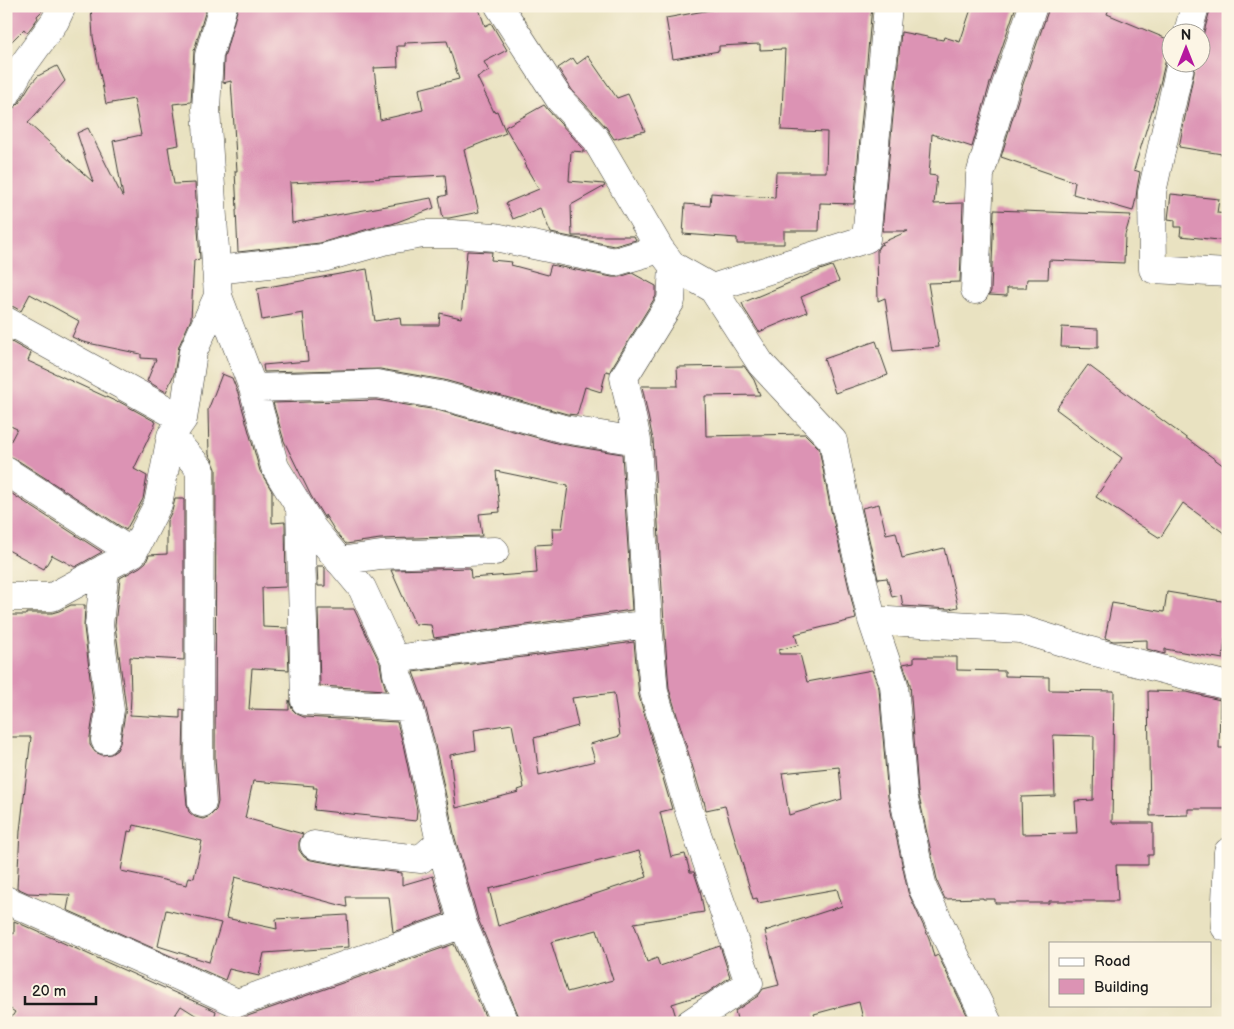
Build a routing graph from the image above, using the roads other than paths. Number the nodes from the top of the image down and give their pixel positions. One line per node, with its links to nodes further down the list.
1 (62, 6): 9 (street)
2 (223, 6): 12 (street)
3 (499, 6): 10 (street)
4 (888, 6): 13 (street)
5 (1033, 6): 14 (street)
6 (1196, 6): 7 (street)
7 (1191, 22)
8 (1179, 72): 11 (street)
9 (6, 95)
10 (667, 258): 12 (street); 13 (street); 18 (street)
11 (1228, 273)
12 (217, 283): 16 (street); 17 (street)
13 (712, 288): 26 (street)
14 (975, 290)
15 (6, 321): 17 (street)
16 (253, 388): 18 (street); 20 (street)
17 (177, 428): 22 (street); 32 (street)
18 (637, 441): 27 (street)
19 (6, 471): 22 (street)
20 (300, 508): 23 (street); 30 (street)
21 (495, 551): 23 (street)
22 (132, 554): 24 (street)
23 (339, 561): 28 (street)
24 (105, 568): 25 (street); 31 (street)
25 (6, 597)
26 (872, 620): 29 (street); 42 (street)
27 (648, 624): 28 (street); 41 (street)
28 (395, 659): 30 (street)
29 (1228, 686)
30 (409, 707): 33 (street)
31 (105, 740)
32 (202, 803)
33 (440, 842): 34 (street); 37 (street)
34 (314, 845)
35 (1228, 852): 38 (street)
36 (6, 900): 39 (street)
37 (463, 924): 39 (street); 40 (street)
38 (1226, 927)
39 (241, 1013)
40 (505, 1023)
41 (690, 1023)
42 (988, 1023)

